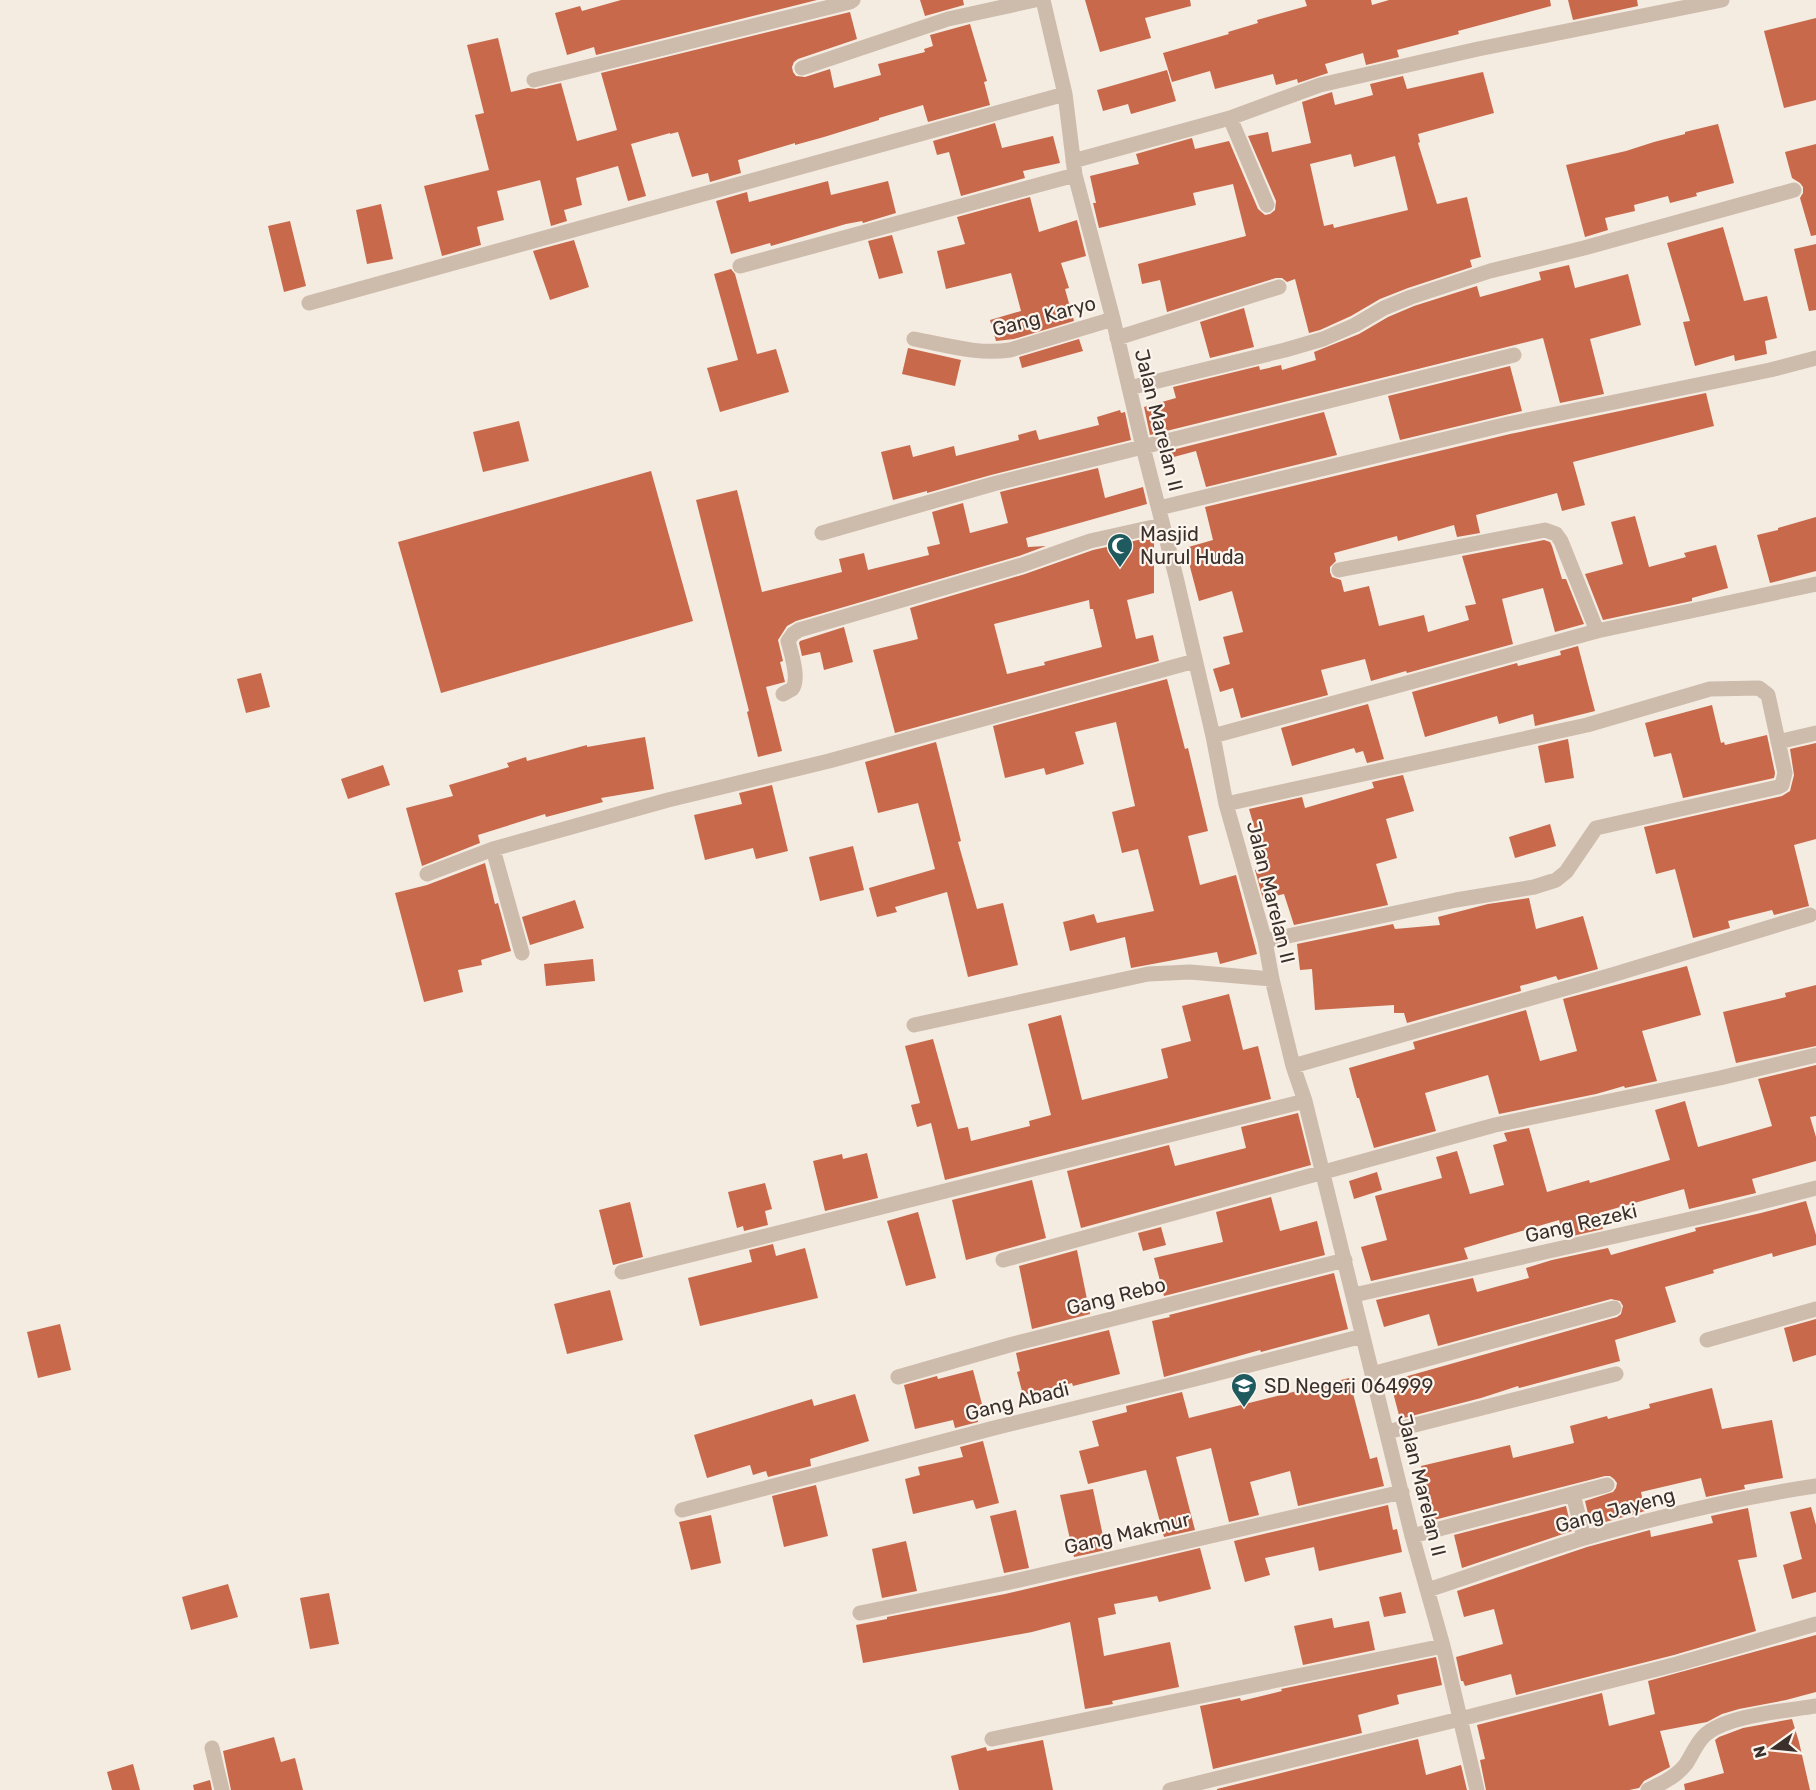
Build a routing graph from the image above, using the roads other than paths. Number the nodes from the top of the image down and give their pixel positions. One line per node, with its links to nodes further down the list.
1 (853, 0): 6 (street)
2 (1035, 0): 5 (street)
3 (1044, 0): 7 (street, Jalan Marelan II)
4 (1722, 0): 8 (street)
5 (802, 68)
6 (534, 80)
7 (1065, 94): 9 (street, Jalan Marelan II); 14 (street)
8 (1230, 118): 9 (street); 11 (street)
9 (1074, 168): 12 (street); 15 (street, Jalan Marelan II)
10 (1794, 190): 20 (street)
11 (1267, 205)
12 (740, 266)
13 (1279, 287): 16 (street)
14 (309, 303)
15 (1113, 320): 16 (street, Jalan Marelan II); 17 (street, Gang Karyo)
16 (1118, 338): 20 (street, Jalan Marelan II)
17 (914, 339)
18 (1514, 355): 21 (street)
19 (1816, 358): 22 (street)
20 (1129, 388): 21 (street, Jalan Marelan II)
21 (1143, 447): 22 (street, Jalan Marelan II); 24 (street)
22 (1159, 508): 23 (street, Jalan Marelan II)
23 (1162, 525): 28 (street, Jalan Marelan II); 29 (street)
24 (822, 533)
25 (1338, 570): 27 (street)
26 (1816, 584): 27 (street)
27 (1597, 631): 31 (street)
28 (1195, 661): 31 (street, Jalan Marelan II); 34 (street)
29 (783, 694)
30 (1816, 733): 32 (street)
31 (1213, 735): 33 (street, Jalan Marelan II)
32 (1778, 742): 33 (street); 37 (street)
33 (1227, 804): 37 (street, Jalan Marelan II)
34 (493, 849): 35 (street); 38 (street)
35 (427, 874)
36 (1810, 915): 42 (street)
37 (1265, 941): 39 (street, Jalan Marelan II)
38 (522, 953)
39 (1272, 979): 40 (street); 42 (street, Jalan Marelan II)
40 (914, 1025)
41 (1816, 1055): 44 (street)
42 (1293, 1066): 43 (street, Jalan Marelan II)
43 (1305, 1101): 44 (street, Jalan Marelan II); 48 (street)
44 (1322, 1174): 46 (street); 47 (street, Jalan Marelan II)
45 (1816, 1188): 49 (street, Gang Rezeki)
46 (1003, 1260)
47 (1345, 1260): 49 (street, Jalan Marelan II); 56 (street, Gang Rebo)
48 (622, 1272)
49 (1354, 1294): 52 (street, Jalan Marelan II)
50 (1614, 1308): 54 (street)
51 (1816, 1309): 53 (street)
52 (1363, 1336): 54 (street, Jalan Marelan II); 62 (street, Gang Abadi)
53 (1707, 1340)
54 (1372, 1374): 57 (street, Jalan Marelan II)
55 (1616, 1374): 57 (street)
56 (898, 1377)
57 (1387, 1432): 60 (street, Jalan Marelan II)
58 (1607, 1485): 61 (street)
59 (1816, 1486): 64 (street, Gang Jayeng)
60 (1402, 1492): 63 (street, Jalan Marelan II); 66 (street, Gang Makmur)
61 (1573, 1494): 63 (street); 64 (street)
62 (682, 1510)
63 (1412, 1536): 65 (street, Jalan Marelan II)
64 (1584, 1538): 65 (street, Gang Jayeng)
65 (1428, 1590): 68 (street, Jalan Marelan II)
66 (860, 1613)
67 (1816, 1624): 70 (street)
68 (1443, 1646): 70 (street, Jalan Marelan II); 71 (street)
69 (1816, 1706): 76 (street)
70 (1460, 1719): 74 (street); 75 (street, Jalan Marelan II)
71 (992, 1739)
72 (212, 1748): 73 (street)
73 (222, 1790)
74 (1170, 1790)
75 (1477, 1790)
76 (1648, 1790)

